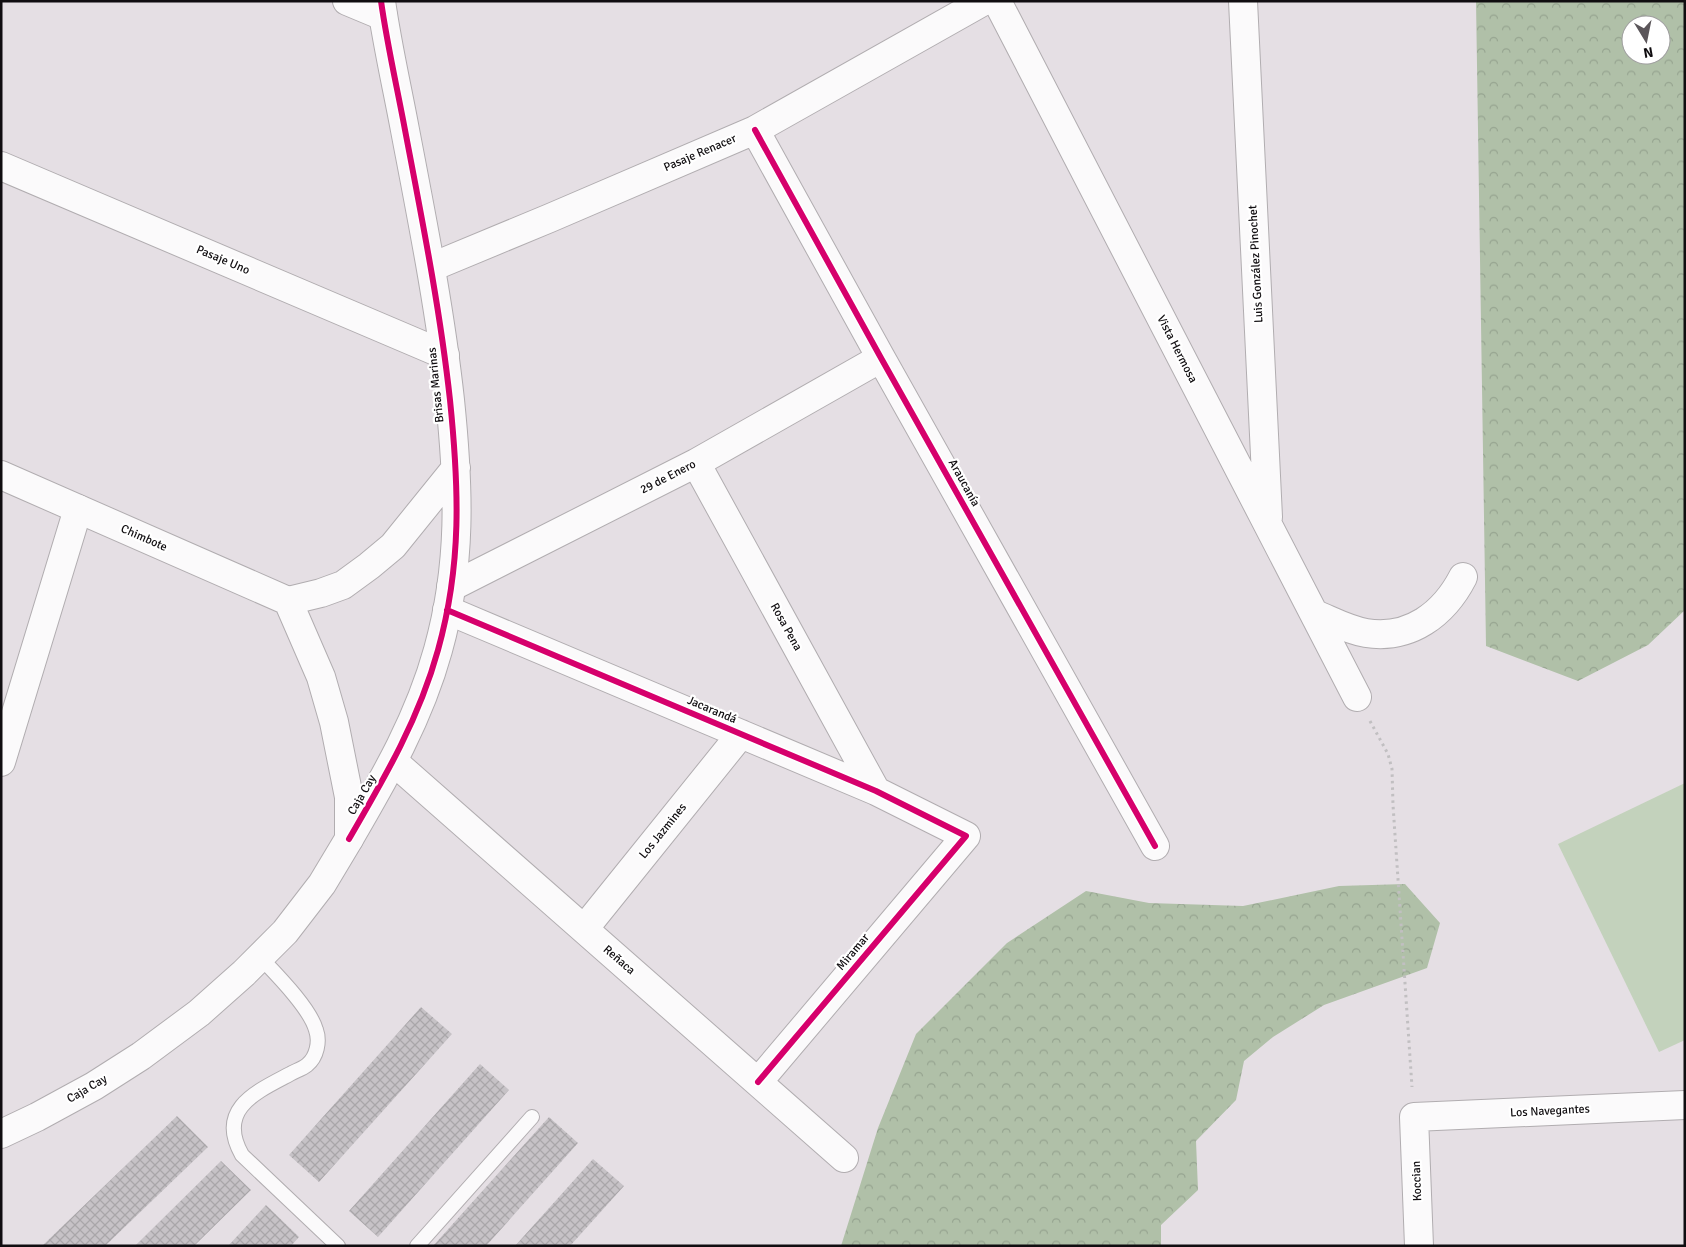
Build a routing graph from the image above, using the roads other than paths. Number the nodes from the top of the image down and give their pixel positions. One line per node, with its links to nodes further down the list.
1 (347, 1): 5 (street)
2 (984, 1): 6 (street, Pasaje Renacer)
3 (997, 1): 15 (street, Vista Hermosa)
4 (1244, 1): 15 (street, Luis González Pinochet)
5 (382, 9): 8 (street, Brisas Marinas)
6 (755, 130): 8 (street, Pasaje Renacer); 10 (street, Araucanía)
7 (1, 166): 9 (street, Pasaje Uno)
8 (432, 267): 9 (street, Brisas Marinas)
9 (445, 354): 12 (street, Brisas Marinas)
10 (881, 358): 11 (street, 29 de Enero); 27 (street, Araucanía)
11 (696, 463): 17 (street, 29 de Enero); 24 (street, Rosa Pena)
12 (456, 468): 17 (street, Brisas Marinas); 18 (street)
13 (1, 475): 14 (street, Chimbote)
14 (78, 509): 18 (street, Chimbote); 22 (street)
15 (1269, 526): 19 (street, Vista Hermosa)
16 (1463, 577): 19 (street)
17 (449, 598): 21 (street, Jacarandá); 23 (street, Brisas Marinas)
18 (288, 602): 26 (street)
19 (1315, 614): 20 (street, Vista Hermosa)
20 (1357, 697)
21 (741, 734): 24 (street, Jacarandá); 28 (street, Los Jazmines)
22 (1, 762)
23 (394, 762): 26 (street, Caja Cay); 28 (street, Reñaca)
24 (876, 791): 25 (street, Jacarandá)
25 (966, 836): 30 (street, Miramar)
26 (350, 839): 29 (street, Caja Cay)
27 (1155, 846)
28 (584, 929): 30 (street, Reñaca)
29 (260, 957): 34 (street, Caja Cay); 36 (lane)
30 (758, 1082): 35 (street, Reñaca)
31 (1685, 1105): 33 (street, Los Navegantes)
32 (532, 1117): 37 (lane)
33 (1414, 1117): 38 (street, Koccian)
34 (1, 1134)
35 (844, 1158)
36 (338, 1246)
37 (417, 1246)
38 (1419, 1246)

